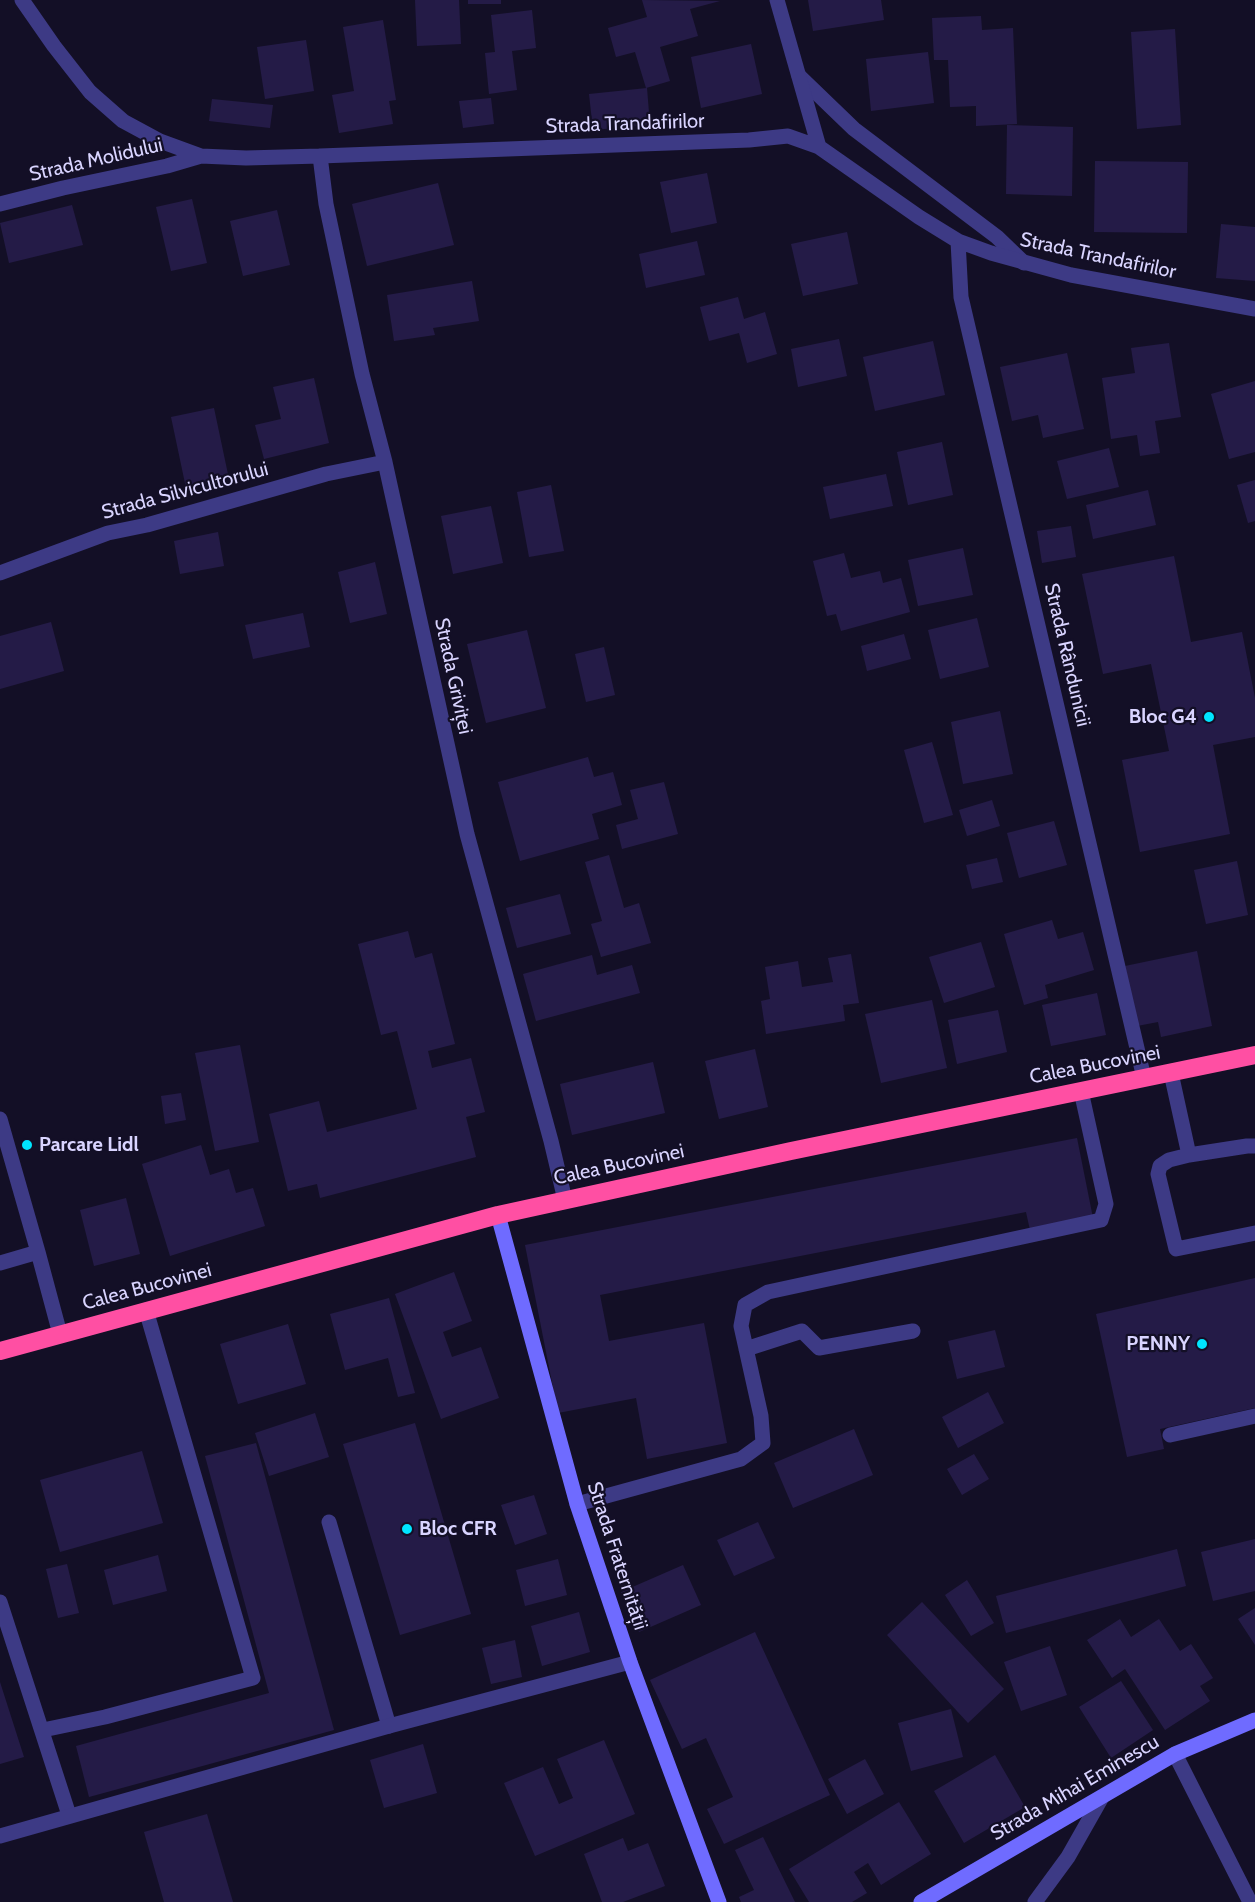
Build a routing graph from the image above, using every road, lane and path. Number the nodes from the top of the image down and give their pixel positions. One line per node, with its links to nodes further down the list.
1 (22, 0): 5 (street, Strada Trandafirilor)
2 (777, 0): 3 (street)
3 (799, 76): 4 (street); 9 (street)
4 (819, 147): 6 (street, Strada Trandafirilor); 8 (street, Strada Trandafirilor)
5 (201, 156): 6 (street, Strada Trandafirilor); 7 (street, Strada Molidului)
6 (320, 156): 11 (street, Strada Griviței)
7 (0, 204)
8 (958, 241): 9 (street, Strada Trandafirilor); 15 (street, Strada Rândunicii)
9 (1024, 263): 10 (street, Strada Trandafirilor)
10 (1255, 309)
11 (384, 462): 12 (street, Strada Silvicultorului); 20 (street, Strada Griviței)
12 (0, 573)
13 (1255, 1055): 14 (highway, Calea Bucovinei)
14 (1171, 1073): 15 (highway, Calea Bucovinei); 19 (street)
15 (1144, 1078): 16 (highway, Calea Bucovinei)
16 (1081, 1091): 20 (highway, Calea Bucovinei); 28 (street)
17 (0, 1119): 23 (street)
18 (1255, 1146): 19 (street)
19 (1189, 1155): 22 (street)
20 (565, 1200): 21 (highway, Calea Bucovinei)
21 (498, 1215): 25 (highway, Calea Bucovinei); 32 (street, Strada Fraternității)
22 (1255, 1233)
23 (38, 1252): 24 (street); 27 (street)
24 (0, 1263)
25 (146, 1310): 27 (highway, Calea Bucovinei); 38 (street)
26 (913, 1331): 28 (street)
27 (60, 1334): 29 (highway, Calea Bucovinei)
28 (746, 1348): 32 (street)
29 (0, 1351)
30 (1255, 1416): 31 (street)
31 (1170, 1434)
32 (577, 1504): 35 (street, Strada Fraternității)
33 (329, 1522): 37 (street)
34 (0, 1602): 38 (street)
35 (630, 1662): 37 (street); 43 (street, Strada Fraternității)
36 (1255, 1720): 39 (street, Strada Mihai Eminescu)
37 (389, 1726): 41 (street)
38 (43, 1730): 41 (street)
39 (1175, 1754): 40 (street, Strada Mihai Eminescu); 46 (street)
40 (1102, 1797): 44 (street, Strada Mihai Eminescu); 45 (street)
41 (69, 1815): 42 (street)
42 (0, 1836)
43 (719, 1902)
44 (921, 1902)
45 (1035, 1902)
46 (1250, 1902)

